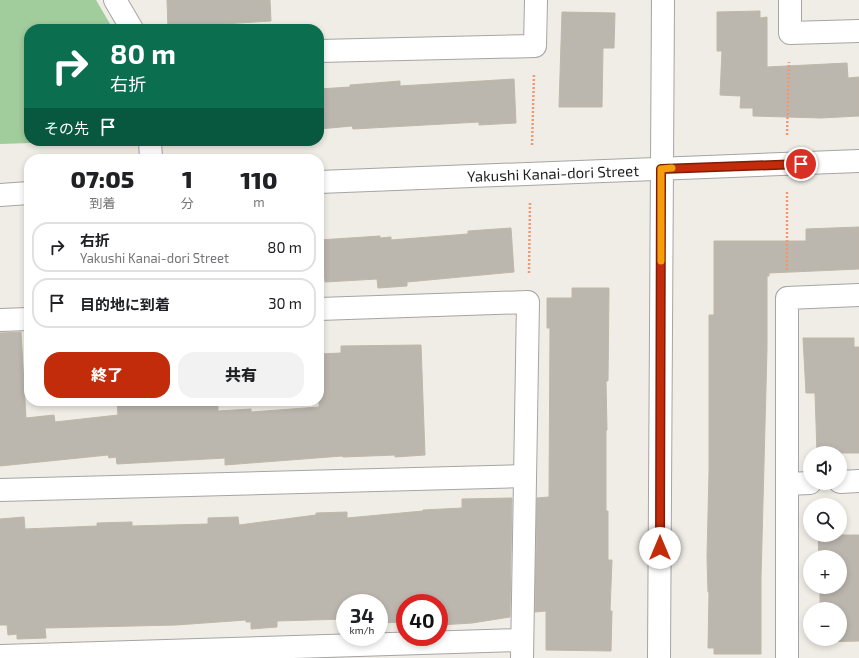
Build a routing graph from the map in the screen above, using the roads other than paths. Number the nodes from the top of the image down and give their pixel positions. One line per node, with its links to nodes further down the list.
1 (116, 0): 5 (street)
2 (536, 0): 7 (street)
3 (663, 0): 9 (street)
4 (790, 0): 6 (street)
5 (129, 24)
6 (859, 31)
7 (324, 51)
8 (859, 161): 9 (street, Yakushi Kanai-dori Street)
9 (661, 169): 10 (street, Yakushi Kanai-dori Street); 26 (street)
10 (324, 182)
11 (24, 194): 12 (street)
12 (0, 195)
13 (859, 295): 21 (street)
14 (324, 309): 17 (street)
15 (24, 319): 16 (street)
16 (0, 320)
17 (526, 476): 22 (street); 23 (street)
18 (859, 481): 19 (street)
19 (847, 482)
20 (803, 483): 21 (street)
21 (787, 484): 27 (street)
22 (0, 490)
23 (522, 649): 24 (street)
24 (359, 651): 25 (street)
25 (1, 656)
26 (659, 658)
27 (787, 658)

